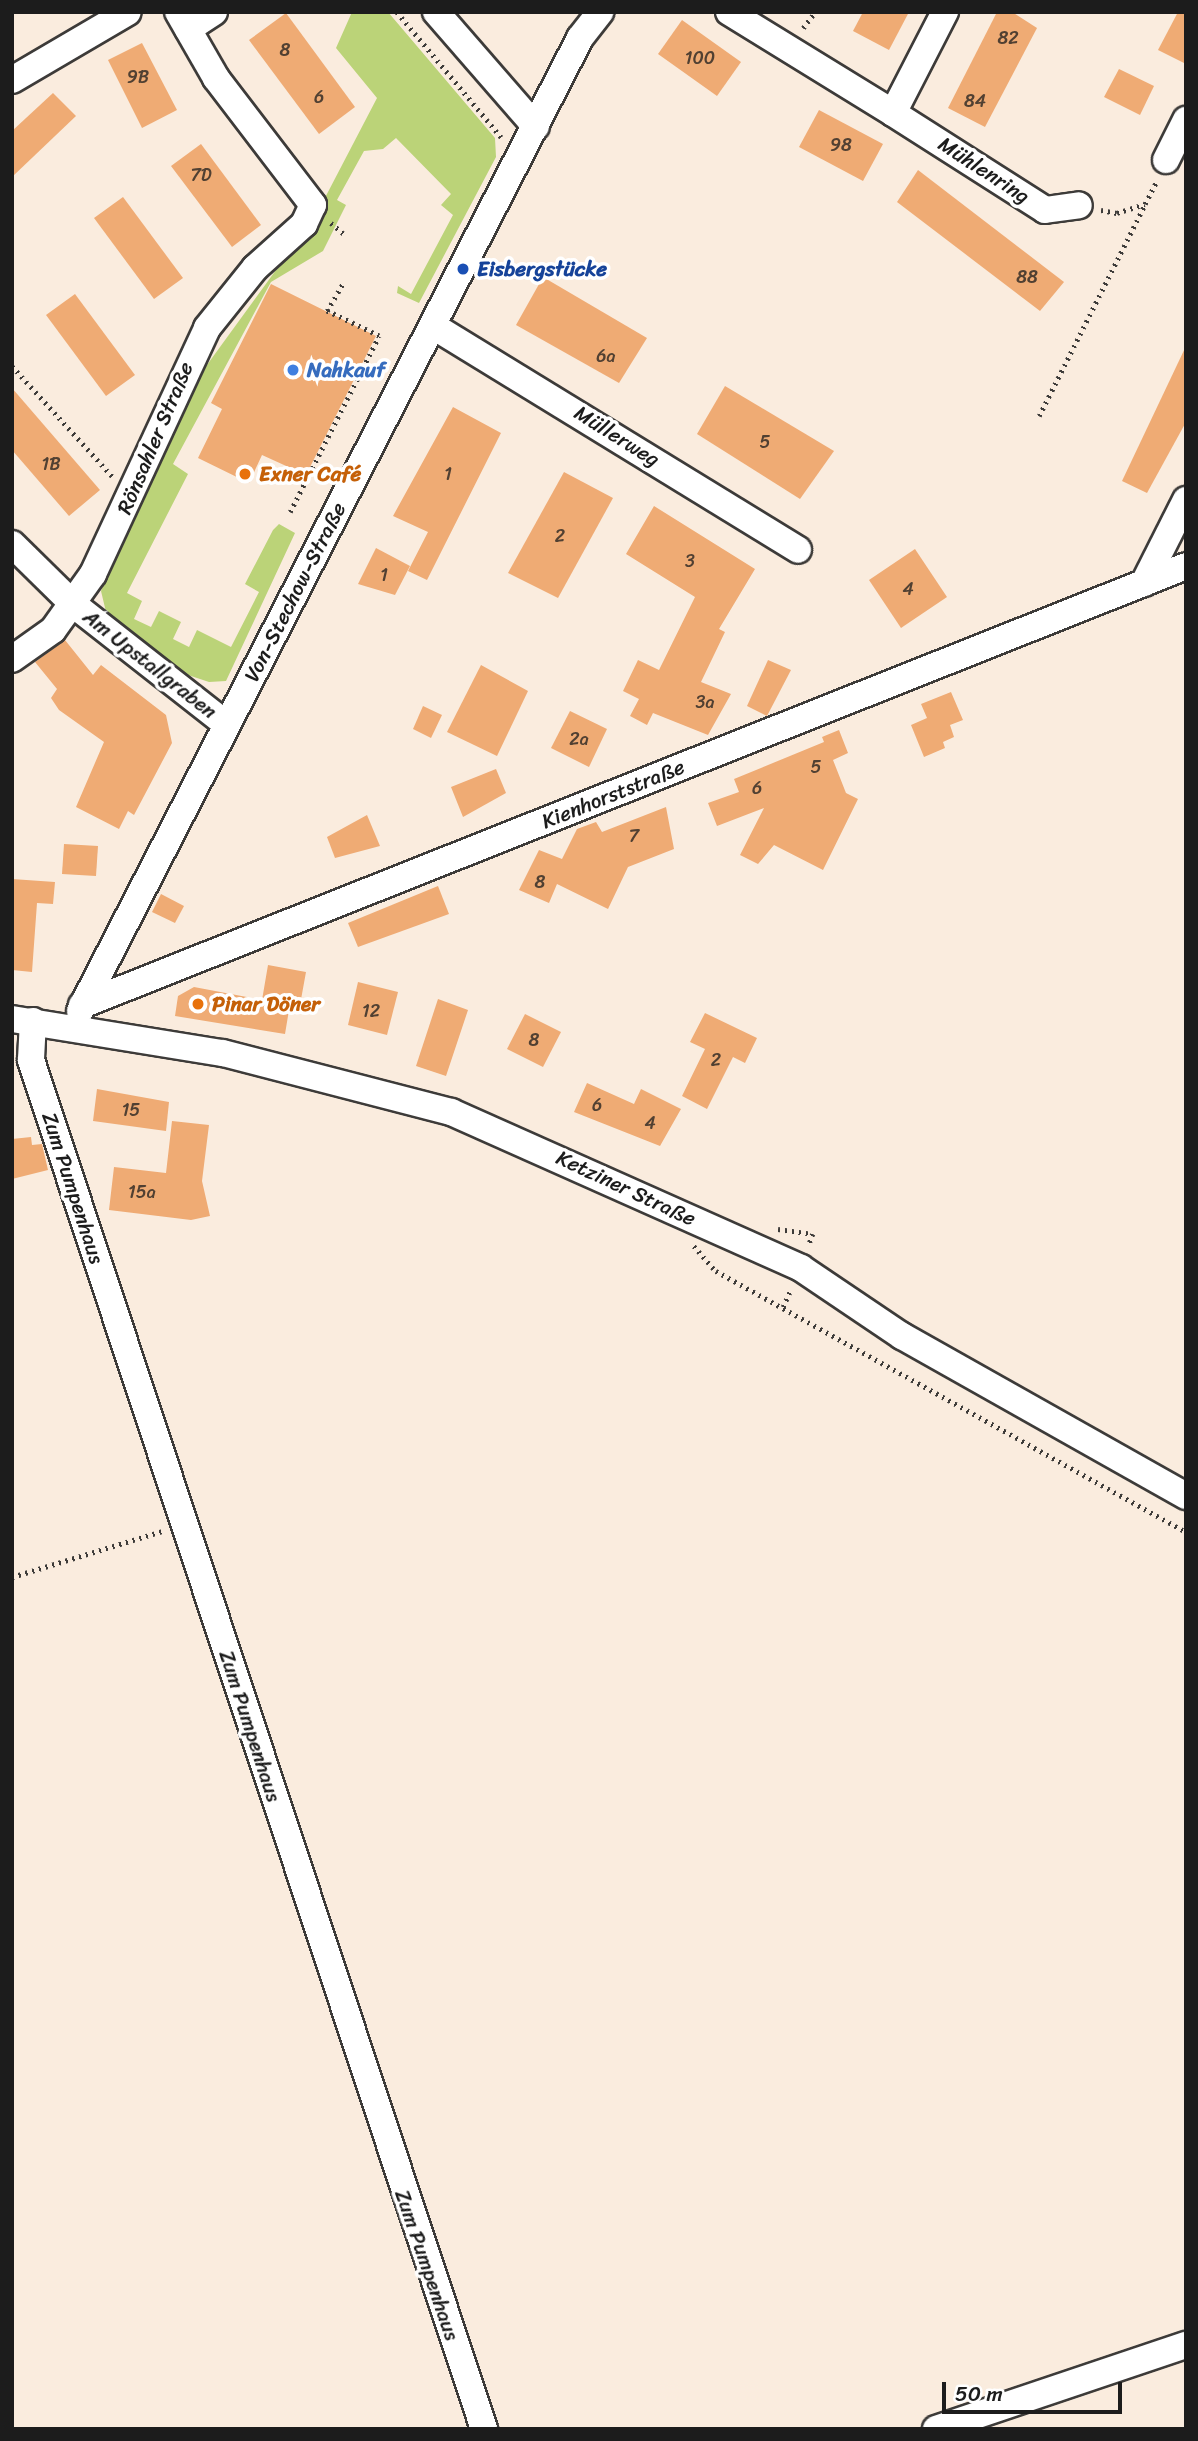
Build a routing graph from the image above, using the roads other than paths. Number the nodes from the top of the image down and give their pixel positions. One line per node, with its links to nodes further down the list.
1 (128, 12): 8 (street)
2 (215, 12): 7 (street)
3 (436, 12): 11 (street)
4 (600, 12): 11 (street, Von-Stechow-Straße)
5 (729, 12): 9 (street, Mühlenring)
6 (945, 12): 9 (street)
7 (183, 21): 20 (street, Rönsahler Straße)
8 (12, 80)
9 (893, 113): 13 (street, Mühlenring)
10 (1186, 120): 12 (street)
11 (537, 127): 14 (street, Von-Stechow-Straße)
12 (1166, 160)
13 (1079, 205)
14 (433, 326): 17 (street, Müllerweg); 22 (street, Von-Stechow-Straße)
15 (1186, 500): 19 (street)
16 (12, 544): 20 (street, Am Upstallgraben)
17 (799, 550)
18 (1186, 566): 19 (street, Kienhorststraße)
19 (1144, 583): 23 (street, Kienhorststraße)
20 (73, 604): 21 (street, Am Upstallgraben); 22 (street, Am Upstallgraben)
21 (12, 659)
22 (226, 724): 23 (street, Von-Stechow-Straße)
23 (79, 1016): 24 (street, Ketziner Straße); 25 (street, Ketziner Straße)
24 (23, 1020): 27 (street, Zum Pumpenhaus)
25 (1186, 1496)
26 (1186, 2345): 28 (street)
27 (484, 2429)
28 (936, 2429)

